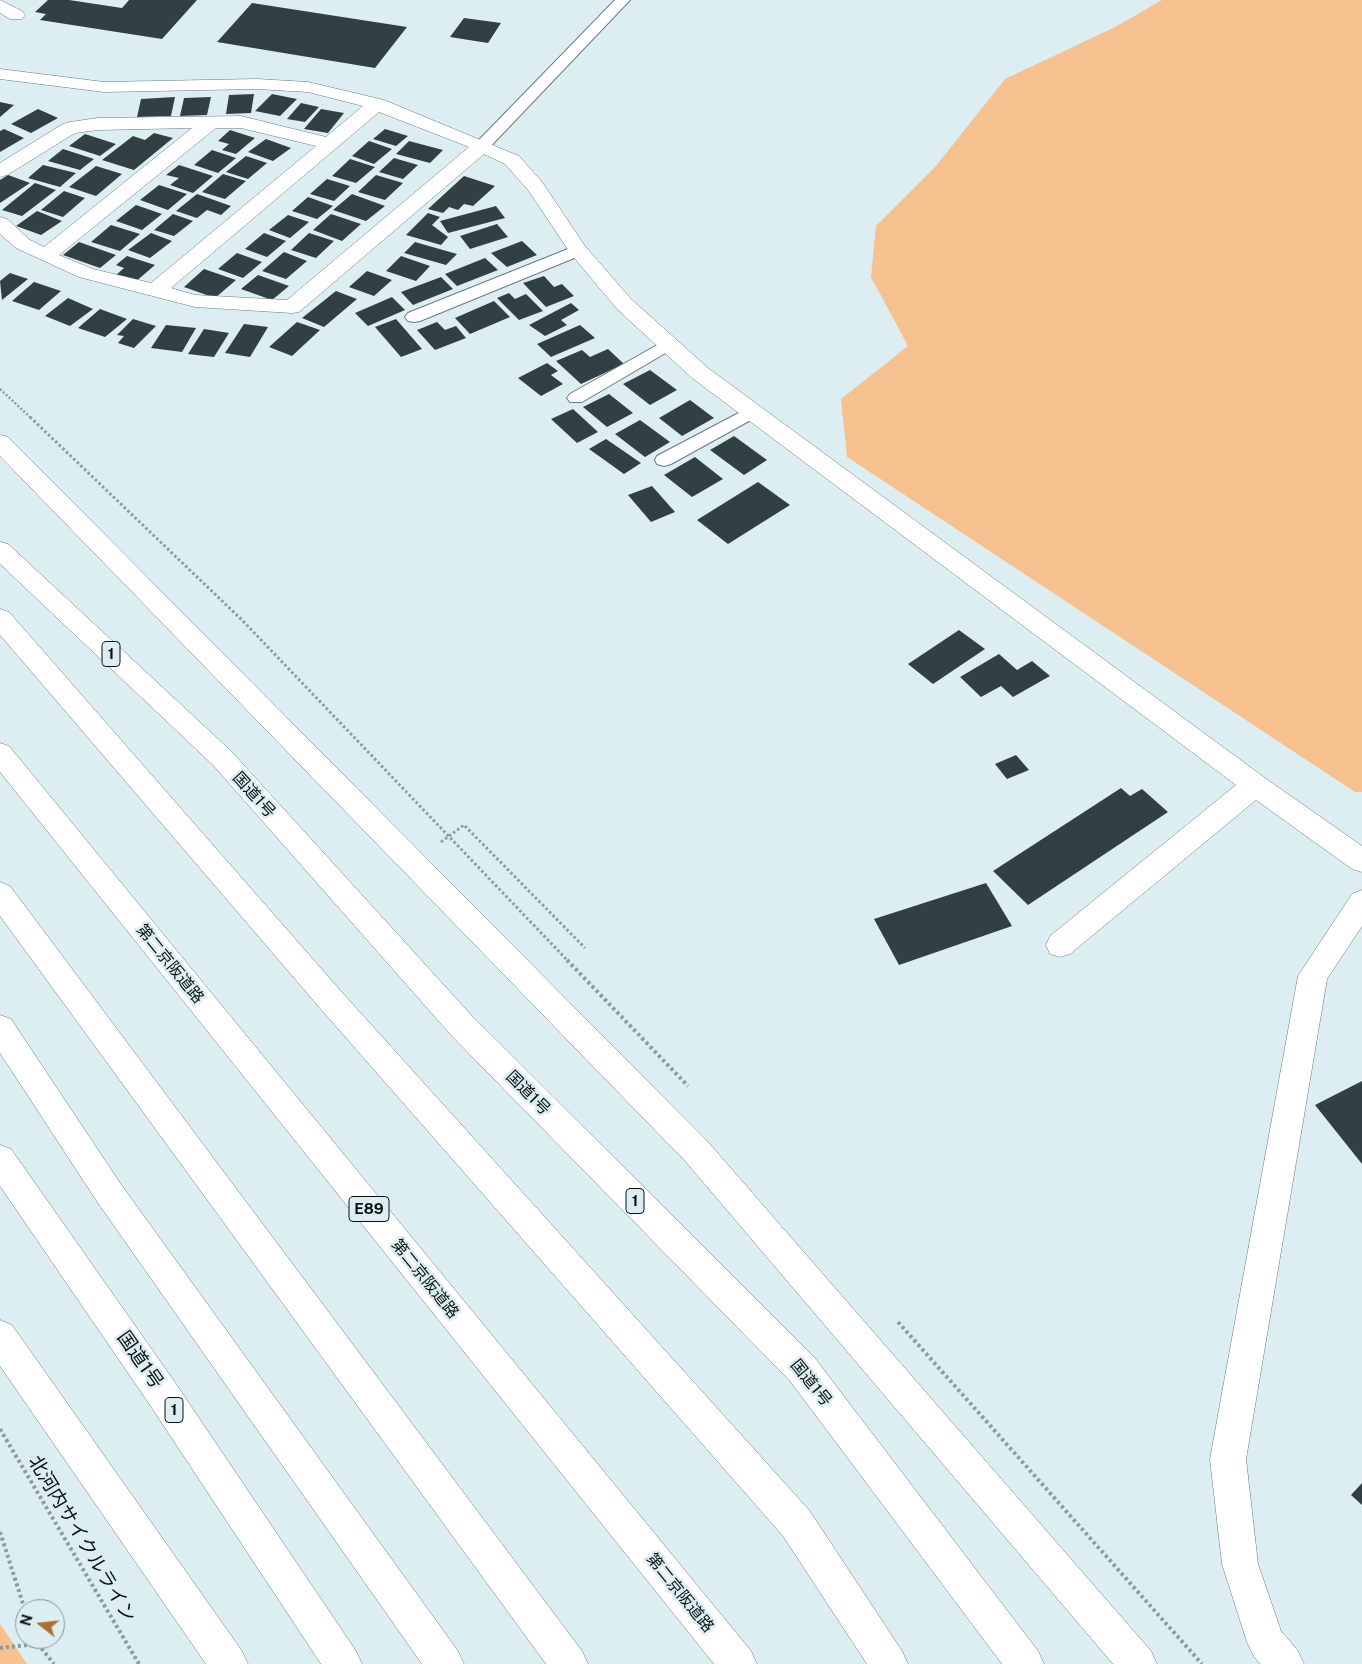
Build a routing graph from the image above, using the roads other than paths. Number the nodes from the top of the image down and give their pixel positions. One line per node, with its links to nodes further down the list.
1 (623, 0): 8 (lane)
2 (0, 5): 3 (main road)
3 (16, 15)
4 (0, 74): 5 (main road)
5 (377, 104): 7 (main road); 8 (main road)
6 (213, 121): 7 (main road); 9 (main road); 12 (main road)
7 (331, 144): 13 (main road)
8 (482, 146): 11 (main road); 13 (main road)
9 (0, 171)
10 (0, 223): 12 (main road)
11 (578, 250): 14 (lane); 15 (main road)
12 (45, 256): 13 (main road)
13 (155, 291)
14 (414, 317)
15 (668, 344): 16 (lane); 17 (main road)
16 (576, 398)
17 (752, 412): 19 (lane); 23 (main road)
18 (0, 442): 38 (main road)
19 (664, 460)
20 (0, 550): 37 (main road, 国道1号 / 1)
21 (0, 618): 36 (main road)
22 (0, 753): 35 (main road, 第二京阪道路 / E89)
23 (1255, 786): 24 (main road); 27 (main road)
24 (1362, 861)
25 (0, 894): 34 (main road)
26 (1362, 902): 39 (main road)
27 (1060, 945)
28 (0, 1028): 33 (main road)
29 (0, 1159): 32 (main road, 国道1号 / 1)
30 (0, 1338): 31 (main road)
31 (228, 1664)
32 (344, 1664)
33 (446, 1664)
34 (569, 1664)
35 (738, 1664)
36 (889, 1664)
37 (1025, 1664)
38 (1138, 1664)
39 (1285, 1664)

